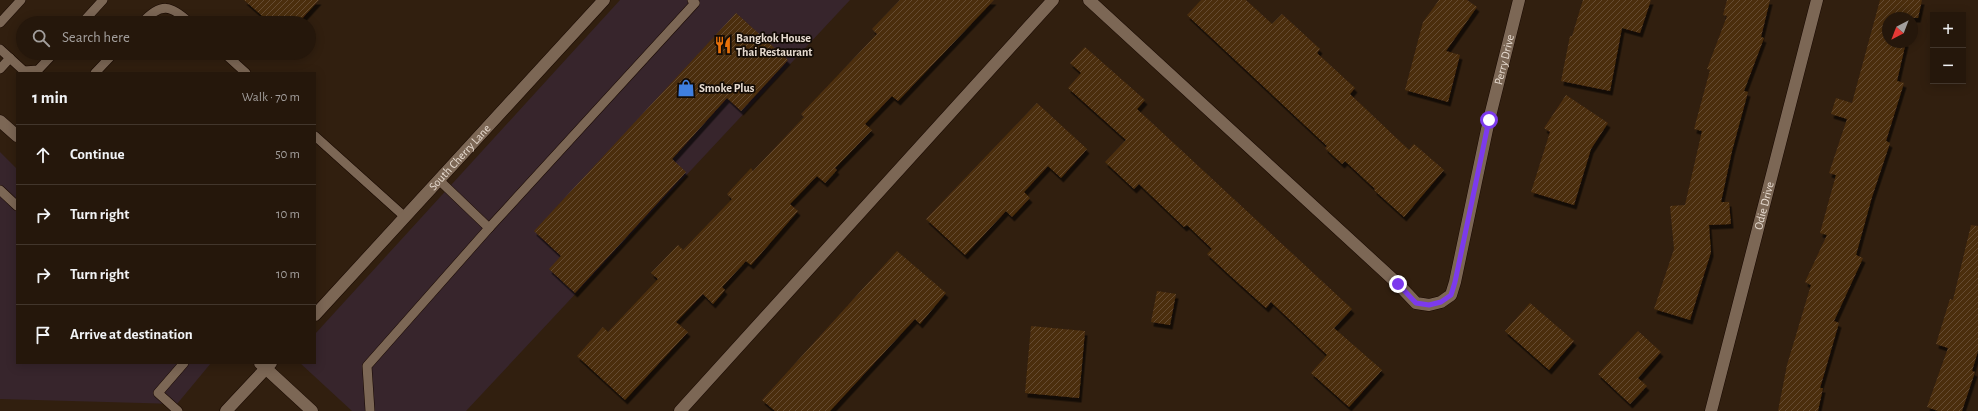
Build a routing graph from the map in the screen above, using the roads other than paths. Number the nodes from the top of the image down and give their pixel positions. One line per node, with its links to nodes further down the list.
1 (21, 0): 12 (lane)
2 (103, 0): 9 (lane)
3 (604, 0): 25 (street, South Cherry Lane)
4 (1053, 0): 37 (street)
5 (1089, 0): 6 (street, Perry Drive)
6 (1519, 0)
7 (1817, 0): 38 (street, Odie Drive)
8 (695, 1): 29 (lane)
9 (88, 16)
10 (150, 16): 11 (lane)
11 (182, 16)
12 (0, 23)
13 (0, 49): 14 (lane)
14 (10, 58): 18 (lane); 19 (lane)
15 (49, 60): 19 (lane)
16 (107, 60): 20 (lane)
17 (232, 60): 21 (lane)
18 (0, 69)
19 (40, 71)
20 (96, 72)
21 (245, 72)
22 (0, 121): 23 (street)
23 (16, 135)
24 (316, 137): 28 (lane)
25 (439, 180): 28 (street, South Cherry Lane); 29 (lane)
26 (0, 190): 27 (lane)
27 (16, 205)
28 (405, 217): 30 (street, South Cherry Lane)
29 (489, 228): 36 (lane)
30 (316, 314)
31 (183, 364): 33 (lane)
32 (266, 365): 34 (street); 35 (street)
33 (178, 411)
34 (226, 411)
35 (312, 411)
36 (370, 411)
37 (680, 411)
38 (1711, 411)

